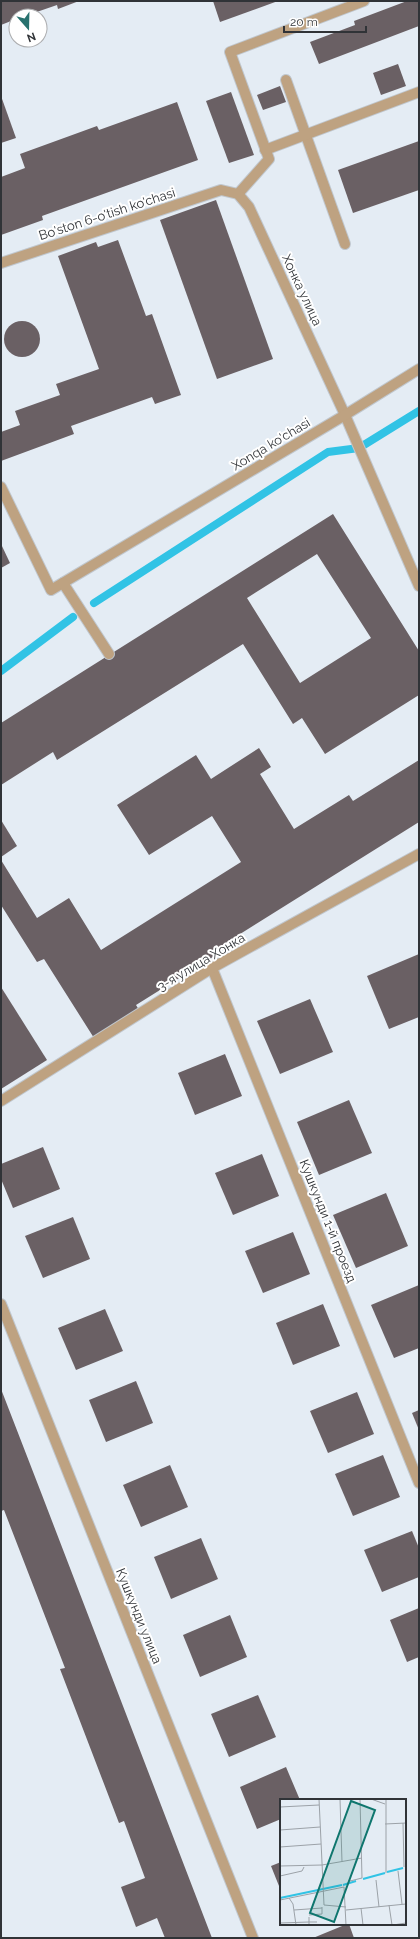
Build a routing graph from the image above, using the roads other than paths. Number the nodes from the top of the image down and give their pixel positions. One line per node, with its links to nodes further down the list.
1 (364, 1): 5 (street)
2 (286, 80): 4 (street)
3 (419, 92): 4 (street)
4 (306, 135): 5 (street); 7 (street)
5 (265, 150): 6 (street)
6 (238, 194): 8 (street, Bo'ston 6-o'tish ko'chasi); 10 (street, Хонка улица)
7 (345, 244)
8 (1, 263)
9 (419, 368): 10 (street, Xonqa ko'chasi)
10 (345, 415): 12 (street, Xonqa ko'chasi); 13 (street)
11 (1, 487): 12 (street, Xonqa ko'chasi)
12 (63, 583): 14 (street)
13 (419, 586)
14 (109, 654)
15 (419, 854): 16 (street, 3-я улица Хонка)
16 (212, 968): 17 (street, 3-я улица Хонка); 19 (street, Кушкунди 1-й проезд)
17 (1, 1101)
18 (1, 1304): 20 (street, Кушкунди улица)
19 (419, 1483)
20 (253, 1938)

